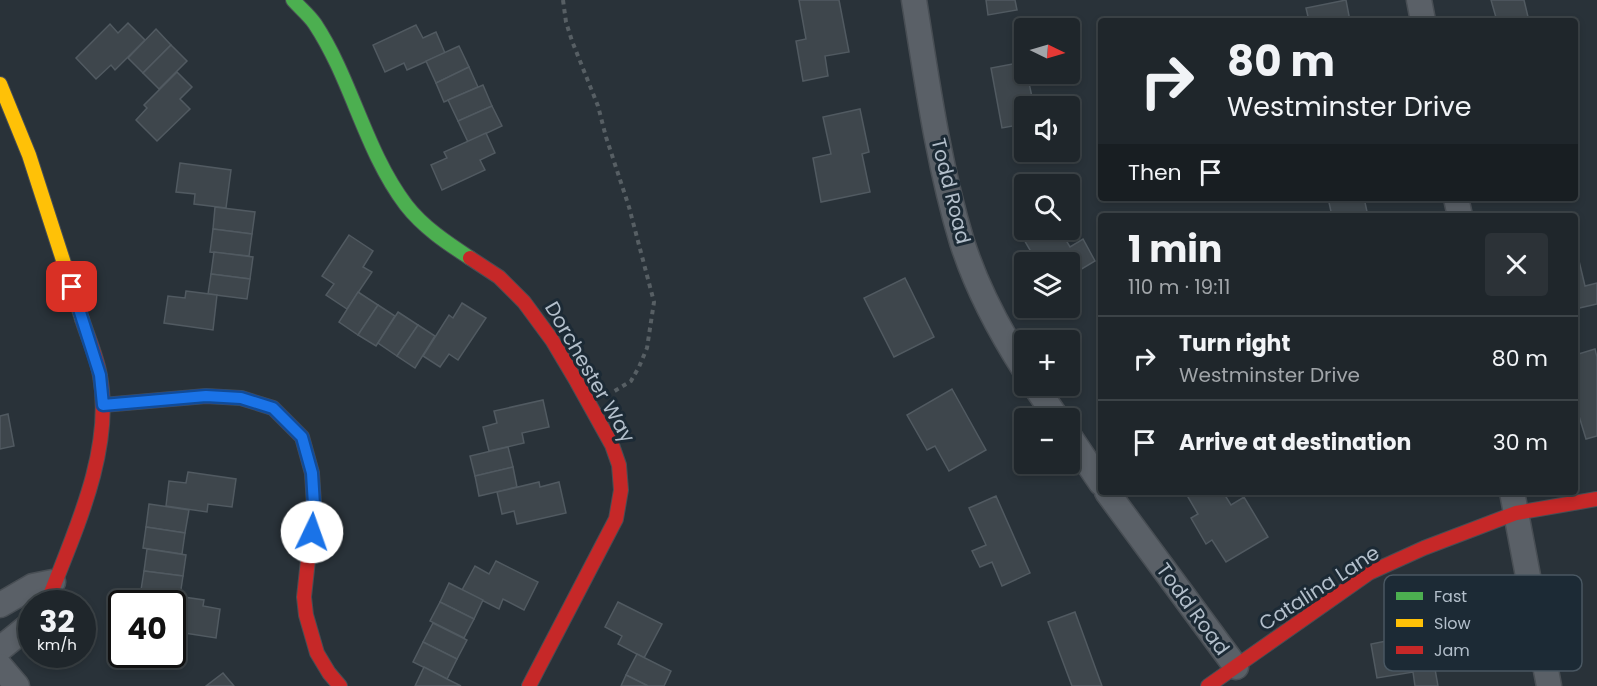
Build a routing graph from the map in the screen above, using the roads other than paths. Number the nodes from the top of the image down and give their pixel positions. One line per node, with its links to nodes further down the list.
1 (293, 0): 26 (street, Dorchester Way)
2 (914, 0): 6 (street, Todd Road)
3 (1419, 0): 4 (street)
4 (1422, 18)
5 (0, 84): 7 (street)
6 (1014, 351)
7 (103, 405): 16 (street); 25 (street)
8 (1080, 452): 9 (street)
9 (1098, 479)
10 (1109, 495): 22 (street, Todd Road)
11 (1597, 499): 12 (street, Catalina Lane)
12 (1514, 502): 13 (street); 22 (street, Catalina Lane)
13 (1528, 575)
14 (26, 590): 15 (street)
15 (43, 590)
16 (51, 590)
17 (18, 595): 18 (street)
18 (0, 605)
19 (18, 634): 20 (street)
20 (0, 649)
21 (0, 666): 24 (street)
22 (1236, 667): 27 (street, Catalina Lane)
23 (1546, 671): 28 (street)
24 (17, 686)
25 (340, 686)
26 (529, 686)
27 (1208, 686)
28 (1549, 686)

